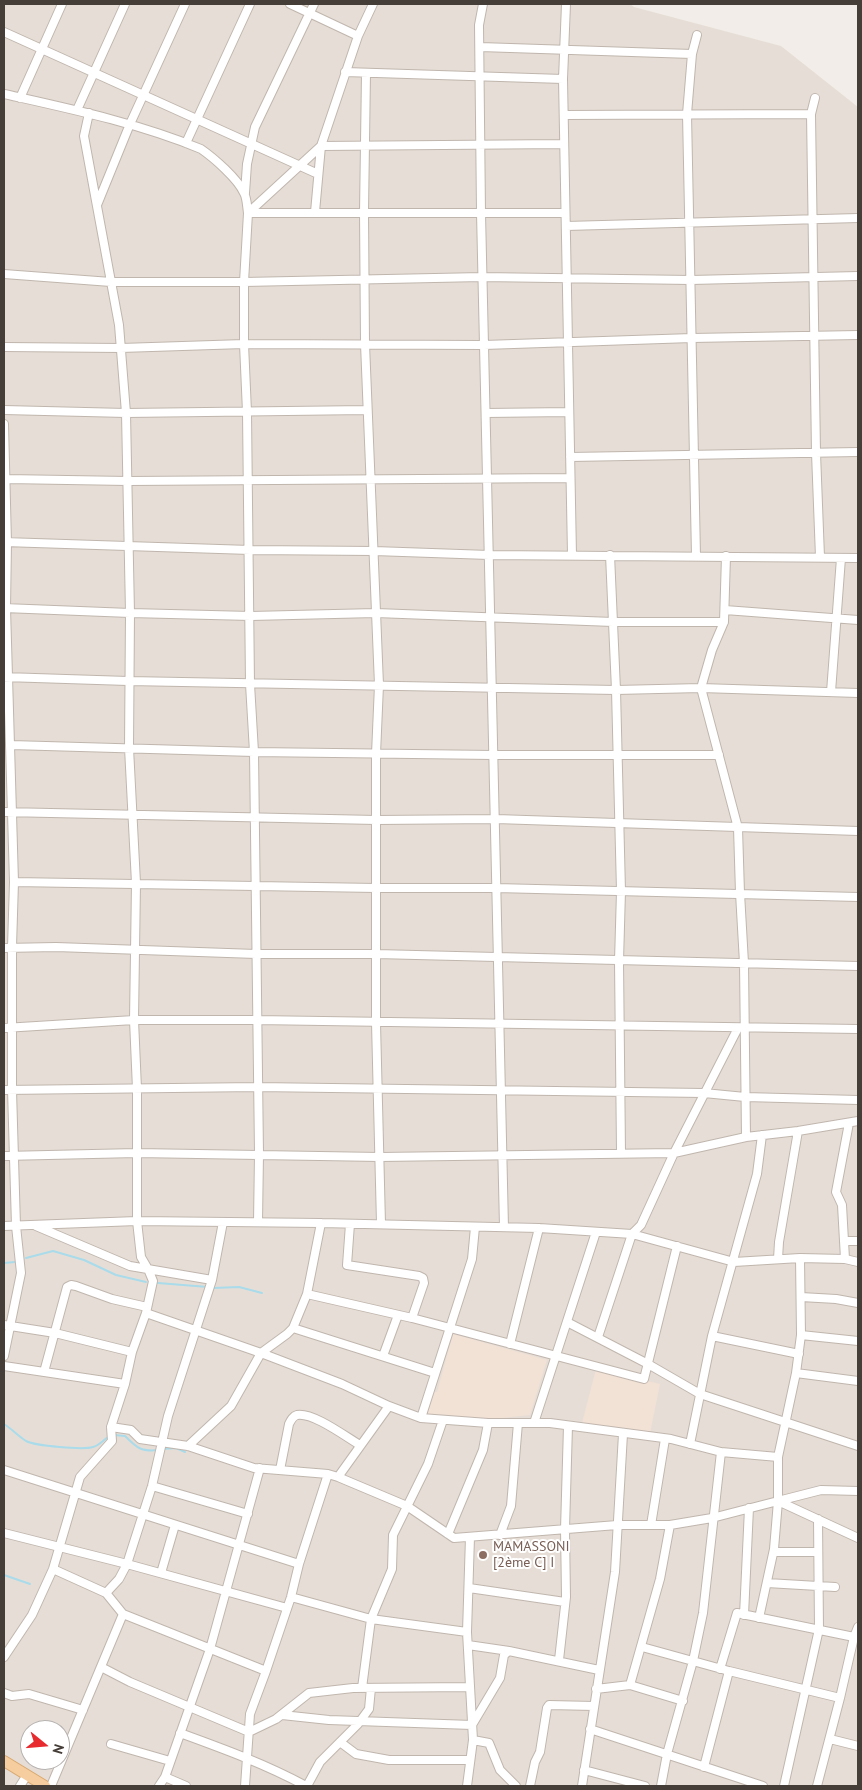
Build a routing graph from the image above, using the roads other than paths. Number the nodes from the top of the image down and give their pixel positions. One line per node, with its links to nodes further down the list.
1 (62, 4): 15 (street)
2 (125, 4): 19 (street)
3 (185, 4): 24 (street)
4 (250, 4): 32 (street)
5 (290, 4): 10 (street)
6 (314, 4): 10 (street)
7 (373, 4): 13 (street)
8 (483, 4): 14 (street)
9 (566, 4): 16 (street)
10 (310, 13): 13 (street); 35 (street)
11 (4, 32): 15 (street)
12 (697, 35): 17 (street)
13 (358, 36): 18 (street)
14 (480, 47): 16 (street); 21 (street)
15 (42, 49): 19 (street); 25 (street)
16 (564, 50): 17 (street); 22 (street)
17 (692, 54): 29 (street)
18 (345, 72): 20 (street); 38 (street)
19 (94, 73): 24 (street); 27 (street)
20 (366, 73): 21 (street); 39 (street)
21 (480, 76): 22 (street); 37 (street)
22 (563, 79): 31 (street)
23 (4, 94): 25 (street)
24 (143, 95): 32 (street); 33 (street)
25 (20, 98): 27 (street)
26 (815, 98): 30 (street)
27 (78, 110): 28 (street)
28 (89, 113): 33 (street); 43 (street)
29 (687, 114): 30 (street); 31 (street); 51 (street)
30 (812, 114): 50 (street)
31 (564, 115): 36 (street)
32 (197, 119): 34 (street); 35 (street)
33 (130, 124): 34 (street); 43 (street)
34 (186, 143): 42 (street)
35 (251, 144): 40 (street); 42 (street)
36 (564, 144): 37 (street); 48 (street)
37 (481, 145): 39 (street); 47 (street)
38 (321, 146): 39 (street); 40 (street); 41 (street)
39 (365, 146): 45 (street)
40 (300, 166): 41 (street); 46 (street)
41 (318, 174): 44 (street)
42 (244, 193): 46 (street)
43 (97, 205): 60 (street)
44 (315, 212): 45 (street); 46 (street)
45 (364, 212): 47 (street); 57 (street)
46 (248, 213): 61 (street)
47 (481, 213): 48 (street); 55 (street)
48 (566, 213): 52 (street)
49 (858, 218): 50 (street)
50 (813, 219): 51 (street); 56 (street)
51 (690, 223): 52 (street); 59 (street)
52 (566, 226): 58 (street)
53 (4, 274): 60 (street)
54 (858, 276): 56 (street)
55 (482, 277): 57 (street); 58 (street); 68 (street)
56 (814, 277): 59 (street); 63 (street)
57 (364, 278): 61 (street); 67 (street)
58 (567, 278): 59 (street); 65 (street)
59 (691, 280): 64 (street)
60 (111, 282): 61 (street); 70 (street)
61 (244, 282): 66 (street)
62 (858, 335): 63 (street)
63 (814, 336): 64 (street); 79 (street)
64 (692, 338): 65 (street); 80 (street)
65 (568, 343): 68 (street); 74 (street)
66 (244, 344): 67 (street); 70 (street); 73 (street)
67 (365, 344): 68 (street); 72 (street)
68 (484, 346): 76 (street)
69 (4, 347): 70 (street)
70 (121, 348): 75 (street)
71 (4, 410): 75 (street)
72 (367, 410): 73 (street); 85 (street)
73 (247, 412): 75 (street); 86 (street)
74 (569, 412): 76 (street); 81 (street)
75 (126, 413): 87 (street)
76 (486, 413): 82 (street)
77 (4, 424): 84 (street)
78 (858, 452): 79 (street)
79 (816, 453): 80 (street); 97 (street)
80 (694, 455): 81 (street); 95 (street)
81 (570, 457): 83 (street)
82 (487, 478): 83 (street); 85 (street); 92 (street)
83 (570, 478): 93 (street)
84 (6, 479): 87 (street); 88 (street)
85 (371, 479): 86 (street); 91 (street)
86 (247, 480): 87 (street); 90 (street)
87 (128, 481): 89 (street)
88 (6, 542): 89 (street); 100 (street)
89 (129, 547): 90 (street); 103 (street)
90 (250, 550): 91 (street); 104 (street)
91 (374, 551): 92 (street); 102 (street)
92 (489, 555): 93 (street); 105 (street)
93 (572, 555): 94 (street)
94 (610, 555): 95 (street); 108 (street)
95 (696, 556): 96 (street)
96 (726, 556): 97 (street); 101 (street)
97 (820, 558): 98 (street)
98 (842, 558): 99 (street); 106 (street)
99 (858, 558)
100 (5, 608): 103 (street); 110 (street)
101 (725, 610): 106 (street); 109 (street)
102 (376, 613): 104 (street); 105 (street); 113 (street)
103 (130, 614): 104 (street); 111 (street)
104 (250, 616): 112 (street)
105 (490, 618): 108 (street); 114 (street)
106 (837, 618): 107 (street); 117 (street)
107 (858, 620)
108 (613, 622): 109 (street); 116 (street)
109 (724, 622): 115 (street)
110 (6, 677): 111 (street); 119 (street)
111 (128, 681): 112 (street); 120 (street)
112 (250, 684): 113 (street); 121 (street)
113 (379, 684): 114 (street); 122 (street)
114 (492, 688): 116 (street); 123 (street)
115 (702, 688): 116 (street); 117 (street); 124 (street)
116 (616, 690): 125 (street)
117 (831, 692): 118 (street)
118 (858, 693)
119 (11, 745): 120 (street); 126 (street)
120 (129, 748): 121 (street); 127 (street)
121 (254, 752): 122 (street); 128 (street)
122 (376, 754): 123 (street); 130 (street)
123 (493, 755): 125 (street); 129 (street)
124 (719, 755): 125 (street); 132 (street)
125 (618, 756): 131 (street)
126 (8, 812): 127 (street); 134 (street)
127 (132, 815): 128 (street); 135 (street)
128 (254, 818): 130 (street); 136 (street)
129 (495, 819): 130 (street); 131 (street); 138 (street)
130 (376, 820): 137 (street)
131 (618, 824): 132 (street); 139 (street)
132 (738, 828): 133 (street); 140 (street)
133 (858, 831)
134 (14, 882): 135 (street); 142 (street)
135 (136, 883): 136 (street); 143 (street)
136 (255, 886): 137 (street); 144 (street)
137 (376, 888): 138 (street); 145 (street)
138 (496, 888): 139 (street); 146 (street)
139 (620, 891): 140 (street); 147 (street)
140 (740, 893): 141 (street); 148 (street)
141 (858, 897)
142 (8, 947): 143 (street); 154 (street)
143 (134, 950): 144 (street); 150 (street)
144 (256, 954): 145 (street); 151 (street)
145 (376, 954): 146 (street); 152 (street)
146 (498, 957): 147 (street); 153 (street)
147 (619, 961): 148 (street); 155 (street)
148 (744, 963): 149 (street); 157 (street)
149 (858, 966)
150 (134, 1020): 151 (street); 154 (street); 161 (street)
151 (256, 1020): 152 (street); 159 (street)
152 (376, 1023): 153 (street); 160 (street)
153 (500, 1024): 155 (street); 163 (street)
154 (13, 1026): 156 (street); 162 (street)
155 (620, 1026): 157 (street); 164 (street)
156 (4, 1028)
157 (741, 1028): 158 (street); 165 (street); 166 (street)
158 (858, 1029)
159 (257, 1087): 160 (street); 161 (street); 176 (street)
160 (378, 1088): 163 (street); 180 (street)
161 (137, 1089): 162 (street); 174 (street)
162 (8, 1090): 179 (street)
163 (501, 1090): 164 (street); 177 (street)
164 (620, 1093): 165 (street); 175 (street)
165 (704, 1093): 166 (street); 173 (street)
166 (745, 1097): 167 (street); 172 (street)
167 (858, 1100)
168 (858, 1121): 169 (street)
169 (849, 1123): 170 (street); 195 (street)
170 (798, 1131): 171 (street); 199 (street)
171 (762, 1135): 172 (street); 201 (street)
172 (746, 1137): 173 (street)
173 (674, 1152): 175 (street); 194 (street)
174 (137, 1153): 176 (street); 179 (street); 181 (street)
175 (621, 1153): 177 (street)
176 (259, 1154): 180 (street); 183 (street)
177 (502, 1154): 180 (street); 191 (street)
178 (4, 1156): 179 (street)
179 (14, 1156): 189 (street)
180 (380, 1157): 186 (street)
181 (136, 1221): 182 (street); 187 (street); 203 (street)
182 (223, 1222): 183 (street); 204 (street)
183 (258, 1222): 184 (street)
184 (322, 1223): 185 (street); 205 (street)
185 (350, 1224): 186 (street); 210 (street)
186 (381, 1224): 190 (street)
187 (34, 1225): 189 (street); 203 (street)
188 (4, 1226): 189 (street)
189 (16, 1226): 212 (street)
190 (475, 1227): 191 (street); 214 (street)
191 (504, 1227): 192 (street)
192 (539, 1228): 193 (street); 221 (street)
193 (596, 1232): 194 (street); 211 (street)
194 (632, 1234): 197 (street); 219 (street)
195 (844, 1241): 196 (street); 200 (street)
196 (858, 1241)
197 (678, 1246): 201 (street); 228 (street)
198 (800, 1258): 199 (street); 200 (street); 206 (street)
199 (778, 1259): 201 (street)
200 (845, 1259): 202 (street)
201 (734, 1262): 218 (street)
202 (858, 1262)
203 (148, 1268): 204 (street); 208 (street)
204 (211, 1281): 215 (street)
205 (307, 1294): 209 (street); 213 (street)
206 (801, 1297): 207 (street); 217 (street)
207 (858, 1303)
208 (146, 1310): 215 (street); 216 (street); 222 (street)
209 (398, 1315): 210 (street); 226 (street)
210 (412, 1318): 214 (street)
211 (567, 1322): 219 (street); 227 (street)
212 (7, 1325): 216 (street); 225 (street)
213 (293, 1328): 223 (street); 226 (street)
214 (449, 1328): 221 (street); 231 (street)
215 (196, 1330): 223 (street); 251 (street)
216 (55, 1333): 222 (street); 230 (street)
217 (801, 1335): 220 (street); 224 (street)
218 (712, 1336): 224 (street); 235 (street)
219 (598, 1338): 228 (street)
220 (858, 1341)
221 (510, 1344): 227 (street)
222 (132, 1352): 234 (street)
223 (261, 1353): 236 (street); 249 (street)
224 (798, 1354): 232 (street)
225 (4, 1356)
226 (383, 1356): 231 (street)
227 (556, 1356): 228 (street); 241 (street)
228 (648, 1364): 235 (street)
229 (4, 1366): 230 (street)
230 (44, 1372): 234 (street)
231 (435, 1373): 237 (street)
232 (796, 1373): 233 (street); 242 (street)
233 (858, 1381)
234 (125, 1384): 244 (street)
235 (700, 1394): 242 (street); 247 (street)
236 (389, 1406): 237 (street); 248 (street)
237 (421, 1418): 238 (street)
238 (443, 1420): 239 (street); 263 (street)
239 (488, 1423): 240 (street); 275 (street)
240 (518, 1423): 241 (street); 276 (street)
241 (534, 1423): 243 (street)
242 (785, 1423): 250 (street); 253 (street)
243 (568, 1426): 245 (street); 273 (street)
244 (111, 1432): 251 (street); 261 (street)
245 (623, 1434): 246 (street); 270 (street)
246 (665, 1439): 247 (street); 271 (street)
247 (690, 1444): 252 (street)
248 (360, 1445): 256 (street); 258 (street)
249 (188, 1446): 251 (street); 254 (street)
250 (858, 1446)
251 (160, 1447): 259 (street)
252 (721, 1452): 253 (street); 267 (street)
253 (778, 1457): 262 (street)
254 (260, 1468): 256 (street); 266 (street)
255 (4, 1470): 261 (street)
256 (280, 1470): 257 (street)
257 (328, 1474): 258 (street); 284 (street)
258 (338, 1477): 263 (street)
259 (152, 1486): 265 (street); 266 (street)
260 (858, 1491): 262 (street)
261 (75, 1493): 265 (street); 280 (street)
262 (778, 1500): 264 (street); 268 (street); 281 (street)
263 (408, 1506): 275 (street); 299 (street)
264 (749, 1508): 267 (street); 297 (street)
265 (142, 1514): 269 (street); 283 (street)
266 (248, 1514): 279 (street)
267 (712, 1518): 272 (street); 310 (street)
268 (818, 1519): 278 (street); 282 (street)
269 (176, 1525): 279 (street); 286 (street)
270 (617, 1525): 271 (street); 273 (street); 313 (street)
271 (651, 1525): 272 (street)
272 (670, 1525): 305 (street)
273 (565, 1529): 276 (street); 294 (street)
274 (4, 1533): 280 (street)
275 (448, 1534): 277 (street)
276 (500, 1535): 277 (street)
277 (470, 1537): 290 (street)
278 (858, 1538)
279 (240, 1546): 284 (street); 291 (street)
280 (59, 1547): 283 (street); 285 (street)
281 (774, 1552): 282 (street); 287 (street)
282 (818, 1552): 288 (street)
283 (127, 1564): 286 (street); 292 (street)
284 (299, 1564): 293 (street)
285 (53, 1569): 292 (street); 308 (street)
286 (162, 1573): 291 (street)
287 (767, 1583): 288 (street); 298 (street)
288 (818, 1586): 289 (street); 301 (street)
289 (835, 1586)
290 (469, 1588): 294 (street); 302 (street)
291 (226, 1591): 295 (street); 306 (street)
292 (106, 1592): 296 (street)
293 (290, 1597): 295 (street); 299 (street)
294 (566, 1602): 309 (street)
295 (286, 1608): 314 (street)
296 (123, 1614): 306 (street); 311 (street)
297 (744, 1615): 298 (street); 312 (street)
298 (760, 1618): 301 (street)
299 (371, 1619): 302 (street); 318 (street)
300 (858, 1627): 303 (street)
301 (819, 1629): 303 (street); 321 (street)
302 (467, 1632): 304 (street)
303 (854, 1636): 323 (street)
304 (468, 1645): 307 (street); 317 (street)
305 (642, 1647): 310 (street); 316 (street)
306 (210, 1649): 314 (street); 326 (street)
307 (509, 1651): 309 (street); 330 (street)
308 (4, 1657)
309 (559, 1660): 313 (street)
310 (693, 1661): 312 (street); 324 (street)
311 (101, 1667): 326 (street); 327 (street)
312 (720, 1668): 315 (street)
313 (599, 1670): 320 (street)
314 (266, 1671): 332 (street)
315 (729, 1671): 321 (street); 344 (street)
316 (630, 1685): 320 (street); 324 (street)
317 (470, 1687): 319 (street); 330 (street)
318 (362, 1688): 319 (street); 328 (street)
319 (371, 1688): 329 (street)
320 (596, 1689): 325 (street)
321 (805, 1689): 323 (street); 364 (street)
322 (4, 1693): 327 (street)
323 (840, 1698): 334 (street)
324 (683, 1701): 339 (street)
325 (594, 1706): 331 (street); 358 (street)
326 (190, 1707): 332 (street); 333 (street)
327 (83, 1710): 351 (street)
328 (282, 1715): 329 (street); 332 (street)
329 (360, 1721): 330 (street); 336 (street)
330 (472, 1725): 335 (street)
331 (590, 1729): 339 (street); 345 (street)
332 (249, 1732): 340 (street)
333 (180, 1733): 340 (street); 343 (street)
334 (830, 1738): 338 (street); 365 (street)
335 (473, 1740): 342 (street); 357 (street)
336 (340, 1742): 342 (street); 355 (street)
337 (111, 1744): 343 (street)
338 (858, 1746)
339 (667, 1754): 344 (street); 361 (street)
340 (247, 1757): 354 (street); 355 (street)
341 (4, 1760): 346 (main road)
342 (470, 1760): 356 (street)
343 (170, 1761): 347 (street)
344 (704, 1767): 348 (street)
345 (584, 1770): 359 (street); 360 (street)
346 (27, 1775): 349 (street); 350 (main road)
347 (165, 1777): 352 (street); 353 (street)
348 (735, 1777): 362 (street); 363 (street)
349 (20, 1786)
350 (45, 1786)
351 (51, 1786)
352 (159, 1786)
353 (186, 1786)
354 (245, 1786)
355 (306, 1786)
356 (467, 1786)
357 (516, 1786)
358 (530, 1786)
359 (582, 1786)
360 (645, 1786)
361 (661, 1786)
362 (731, 1786)
363 (763, 1786)
364 (784, 1786)
365 (817, 1786)

